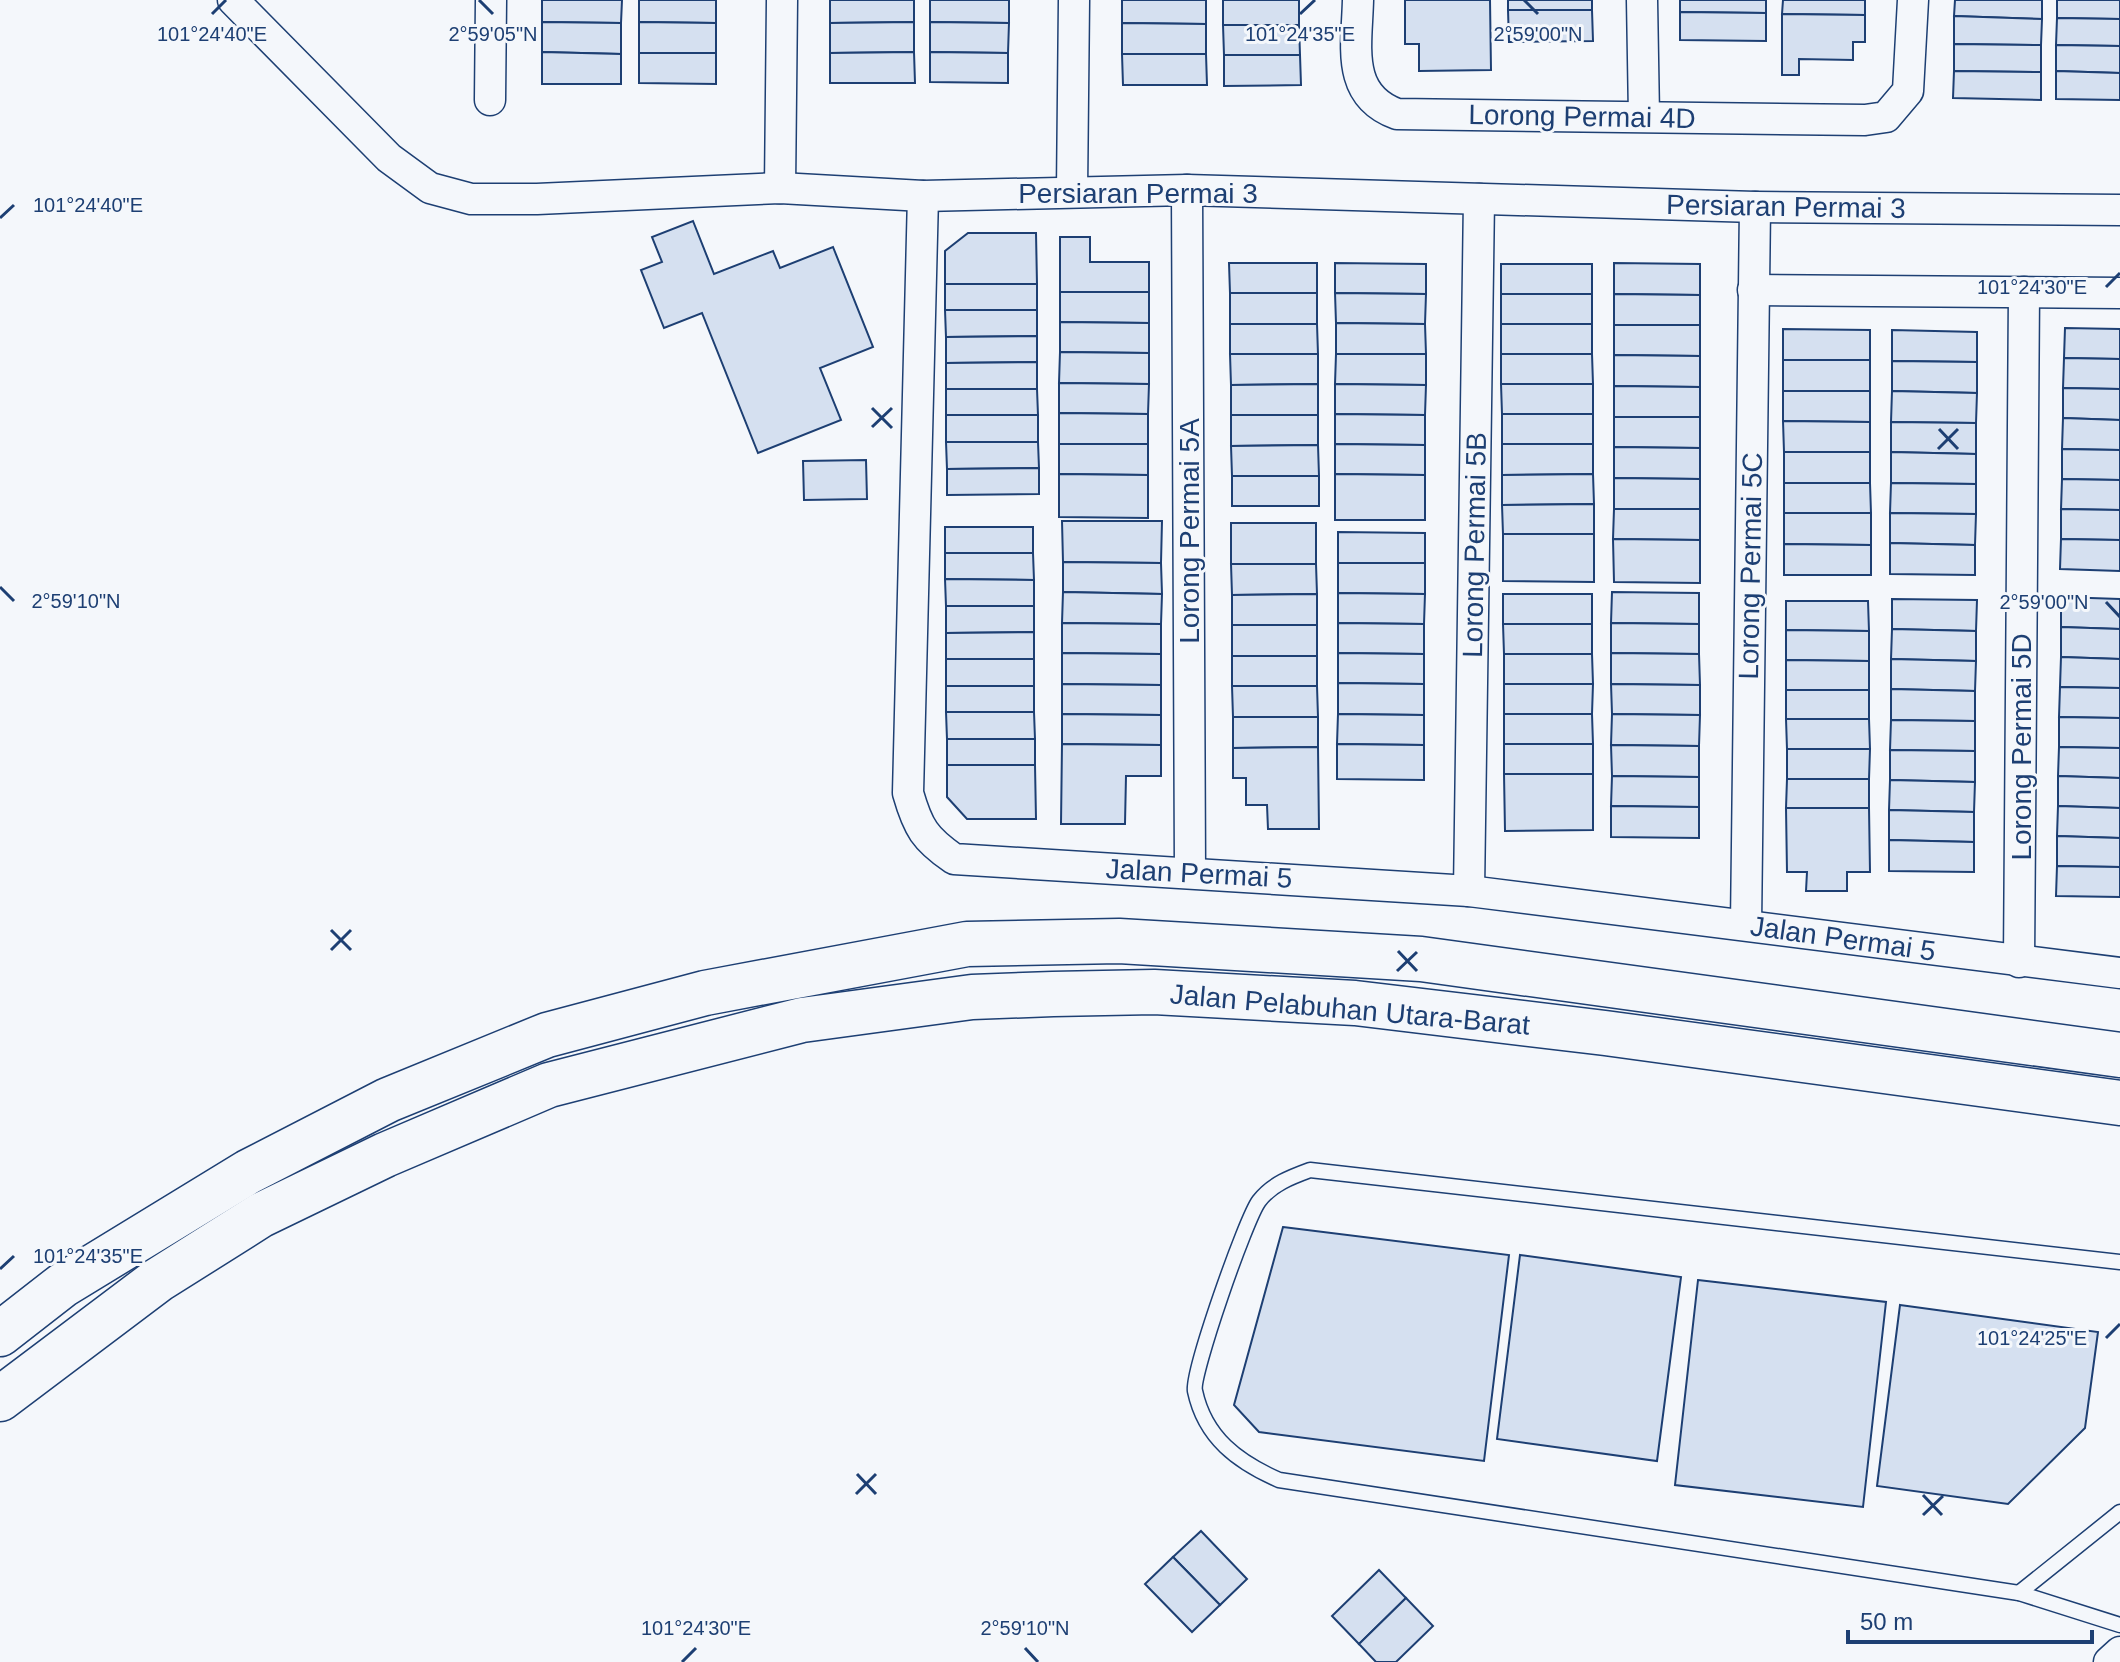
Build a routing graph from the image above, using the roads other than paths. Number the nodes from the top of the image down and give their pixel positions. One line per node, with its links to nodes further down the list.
1 (233, 0): 10 (street, Persiaran Permai 3)
2 (491, 0): 8 (street)
3 (782, 0): 10 (street)
4 (1074, 0): 12 (street)
5 (1358, 0): 9 (street, Lorong Permai 4D)
6 (1642, 0): 9 (street)
7 (1913, 0): 9 (street, Lorong Permai 4D)
8 (490, 100)
9 (1644, 116)
10 (780, 188): 13 (street, Persiaran Permai 3)
11 (1187, 190): 12 (street, Persiaran Permai 3); 14 (street, Persiaran Permai 3); 20 (street, Lorong Permai 5A)
12 (1072, 191): 13 (street, Persiaran Permai 3)
13 (923, 196): 20 (street, Jalan Permai 5)
14 (1479, 199): 15 (street, Persiaran Permai 3); 21 (street, Lorong Permai 5B)
15 (1755, 207): 16 (street, Persiaran Permai 3); 17 (street, Lorong Permai 5C)
16 (2120, 210)
17 (1753, 290): 18 (street); 22 (street, Lorong Permai 5C)
18 (2024, 292): 19 (street); 23 (street, Lorong Permai 5D)
19 (2120, 293)
20 (1190, 871): 21 (street, Jalan Permai 5)
21 (1469, 891): 22 (street, Jalan Permai 5)
22 (1746, 925): 23 (street, Jalan Permai 5)
23 (2019, 962): 24 (street, Jalan Permai 5)
24 (2120, 973)
25 (2120, 1055): 30 (main road, Jalan Pelabuhan Utara-Barat)
26 (1988, 1085): 27 (main road, Jalan Pelabuhan Utara-Barat); 28 (main road); 31 (main road, Jalan Pelabuhan Utara-Barat)
27 (2120, 1103)
28 (2120, 1119)
29 (2120, 1262): 33 (lane)
30 (5, 1330)
31 (0, 1399)
32 (2120, 1512): 33 (lane)
33 (2019, 1593): 34 (lane)
34 (2120, 1625)
35 (2120, 1652): 36 (street)
36 (2109, 1662)

